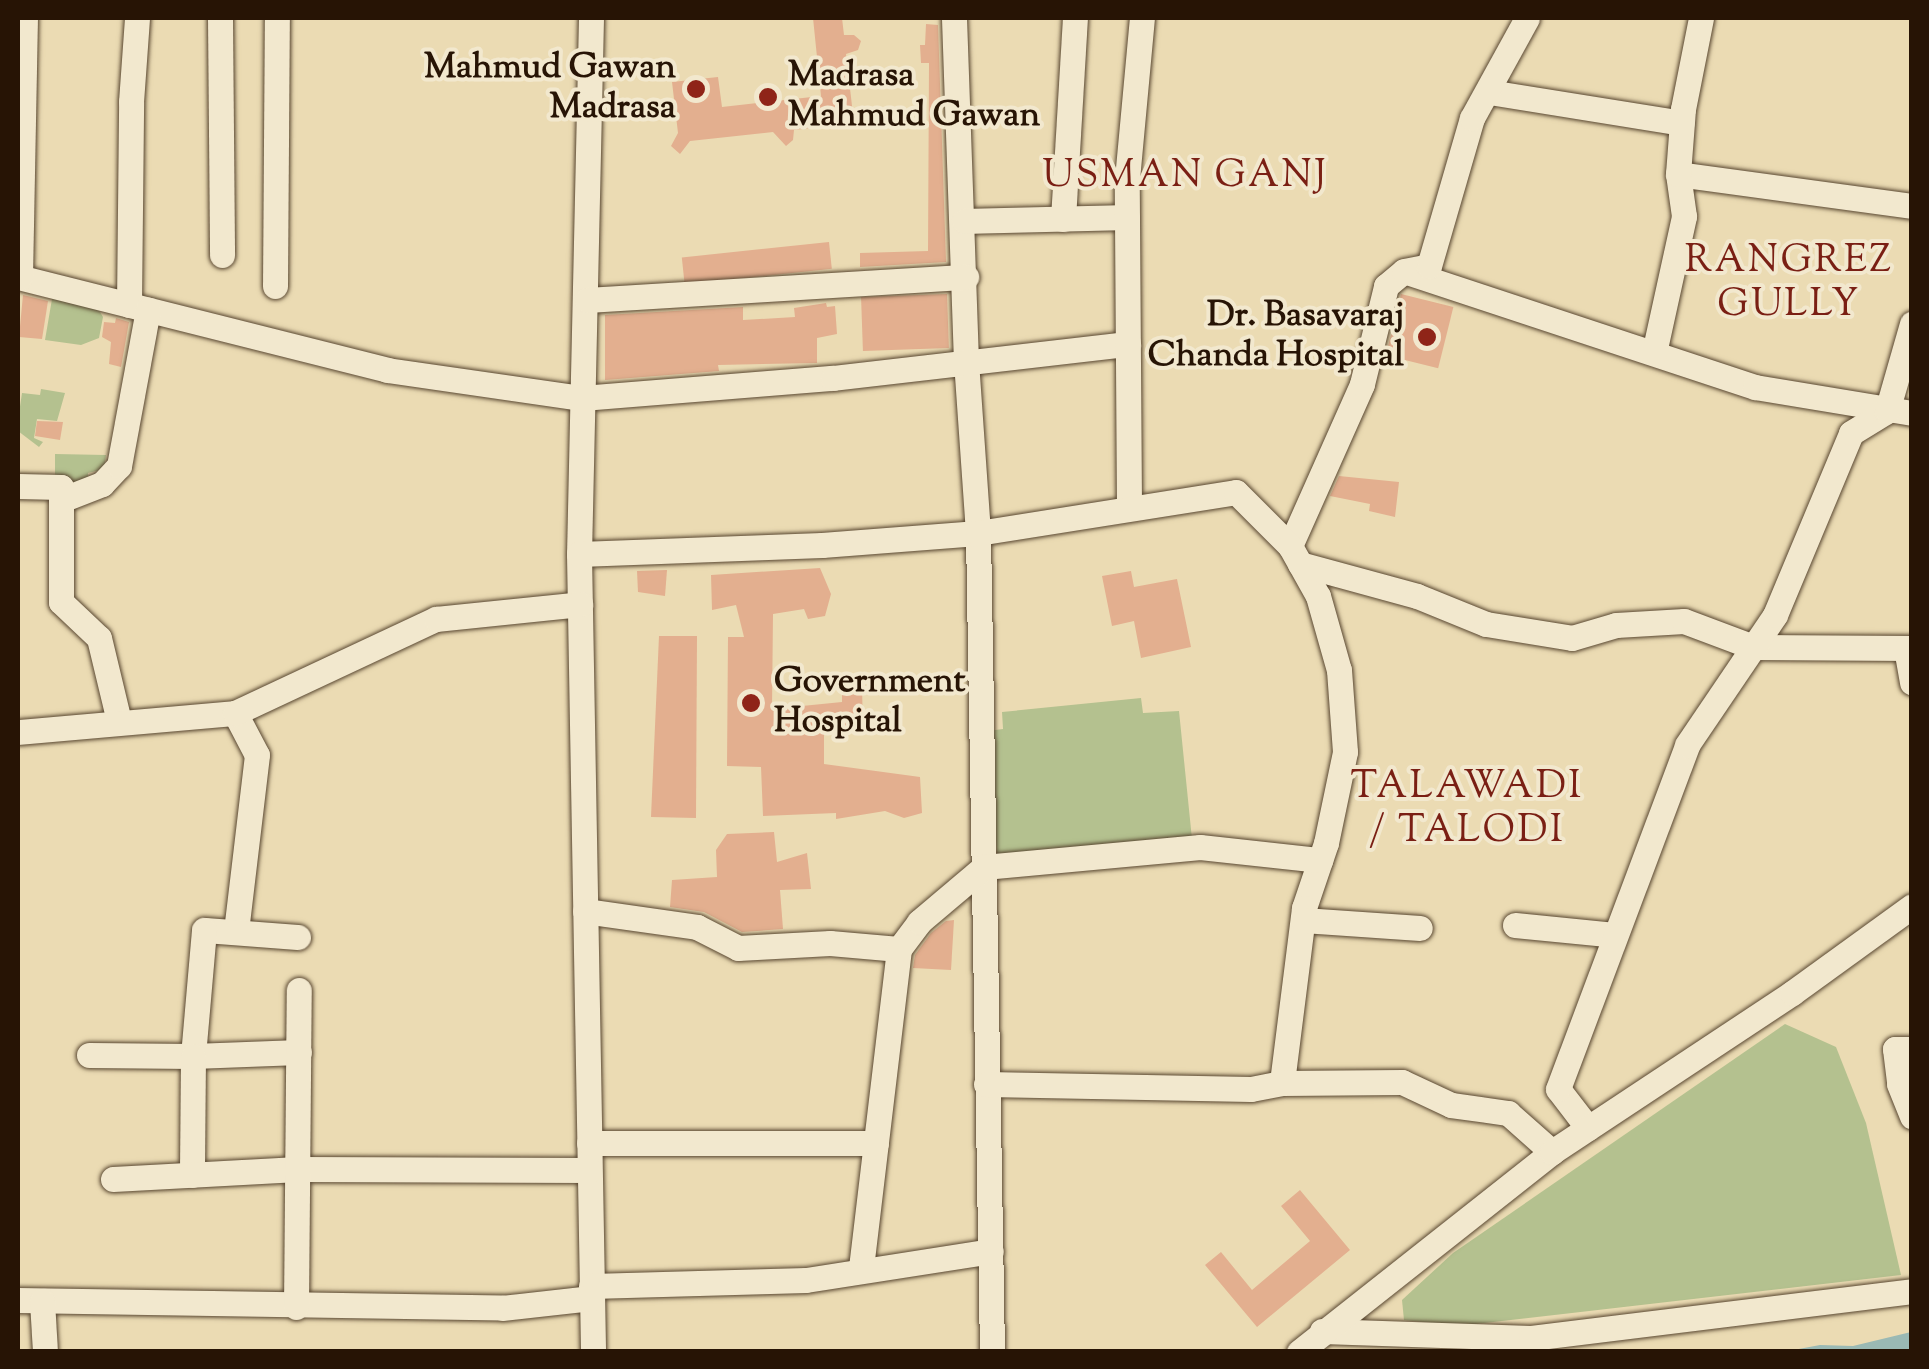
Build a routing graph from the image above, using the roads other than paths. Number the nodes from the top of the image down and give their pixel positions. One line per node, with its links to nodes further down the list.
1 (25, 18): 11 (street)
2 (137, 18): 25 (street)
3 (220, 18): 19 (street)
4 (277, 18): 23 (street)
5 (592, 18): 24 (street)
6 (954, 18): 18 (street)
7 (1075, 18): 17 (street)
8 (1142, 18): 16 (street)
9 (1527, 18): 12 (street)
10 (1702, 18): 13 (street)
11 (21, 65): 21 (street)
12 (1489, 92): 13 (street); 20 (street)
13 (1682, 123): 14 (street)
14 (1678, 174): 15 (street); 28 (street)
15 (1912, 206)
16 (1127, 217): 17 (street); 27 (street)
17 (1063, 218): 18 (street)
18 (964, 221): 22 (street)
19 (222, 255)
20 (1404, 271): 28 (street); 37 (street)
21 (18, 277): 25 (street)
22 (966, 277): 24 (street); 29 (street)
23 (275, 286)
24 (587, 300): 30 (street)
25 (139, 307): 30 (street); 33 (street)
26 (1912, 324): 31 (street)
27 (1128, 344): 29 (street); 34 (street)
28 (1654, 352): 31 (street)
29 (966, 361): 30 (street); 35 (street)
30 (582, 398): 36 (street)
31 (1899, 412): 39 (street)
32 (18, 486): 33 (street)
33 (61, 500): 43 (street)
34 (1128, 506): 35 (street); 37 (street)
35 (978, 533): 36 (street); 46 (street)
36 (579, 554): 38 (street)
37 (1296, 555): 39 (street); 45 (street)
38 (580, 604): 42 (street); 48 (street)
39 (1753, 647): 40 (street); 53 (street)
40 (1909, 648): 41 (street)
41 (1912, 682)
42 (236, 713): 43 (street); 52 (street)
43 (119, 721): 44 (street)
44 (18, 732)
45 (1320, 860): 46 (street); 49 (street)
46 (984, 867): 55 (street); 62 (street)
47 (1912, 906): 64 (street)
48 (585, 911): 55 (street); 65 (street)
49 (1303, 920): 51 (street); 61 (street)
50 (1515, 925): 53 (street)
51 (1420, 928)
52 (236, 932): 54 (street); 60 (street)
53 (1615, 935): 64 (street)
54 (298, 937)
55 (899, 949): 66 (street)
56 (300, 990): 58 (street)
57 (1912, 1050): 63 (street)
58 (299, 1052): 60 (street); 68 (street)
59 (88, 1056): 60 (street)
60 (193, 1056): 70 (street)
61 (1282, 1083): 62 (street); 67 (street)
62 (986, 1084): 72 (street)
63 (1912, 1117)
64 (1588, 1128): 67 (street)
65 (589, 1143): 66 (street); 69 (street)
66 (876, 1143): 73 (street)
67 (1552, 1152): 78 (street)
68 (298, 1169): 69 (street); 70 (street); 77 (street)
69 (589, 1170): 75 (street)
70 (192, 1175): 71 (street)
71 (113, 1179)
72 (990, 1251): 73 (street); 81 (street)
73 (861, 1270): 75 (street)
74 (1912, 1291): 78 (street)
75 (591, 1292): 77 (street); 80 (street)
76 (30, 1301): 77 (street); 79 (street)
77 (296, 1307)
78 (1322, 1331): 82 (street)
79 (45, 1352)
80 (593, 1352)
81 (992, 1352)
82 (1299, 1352)

